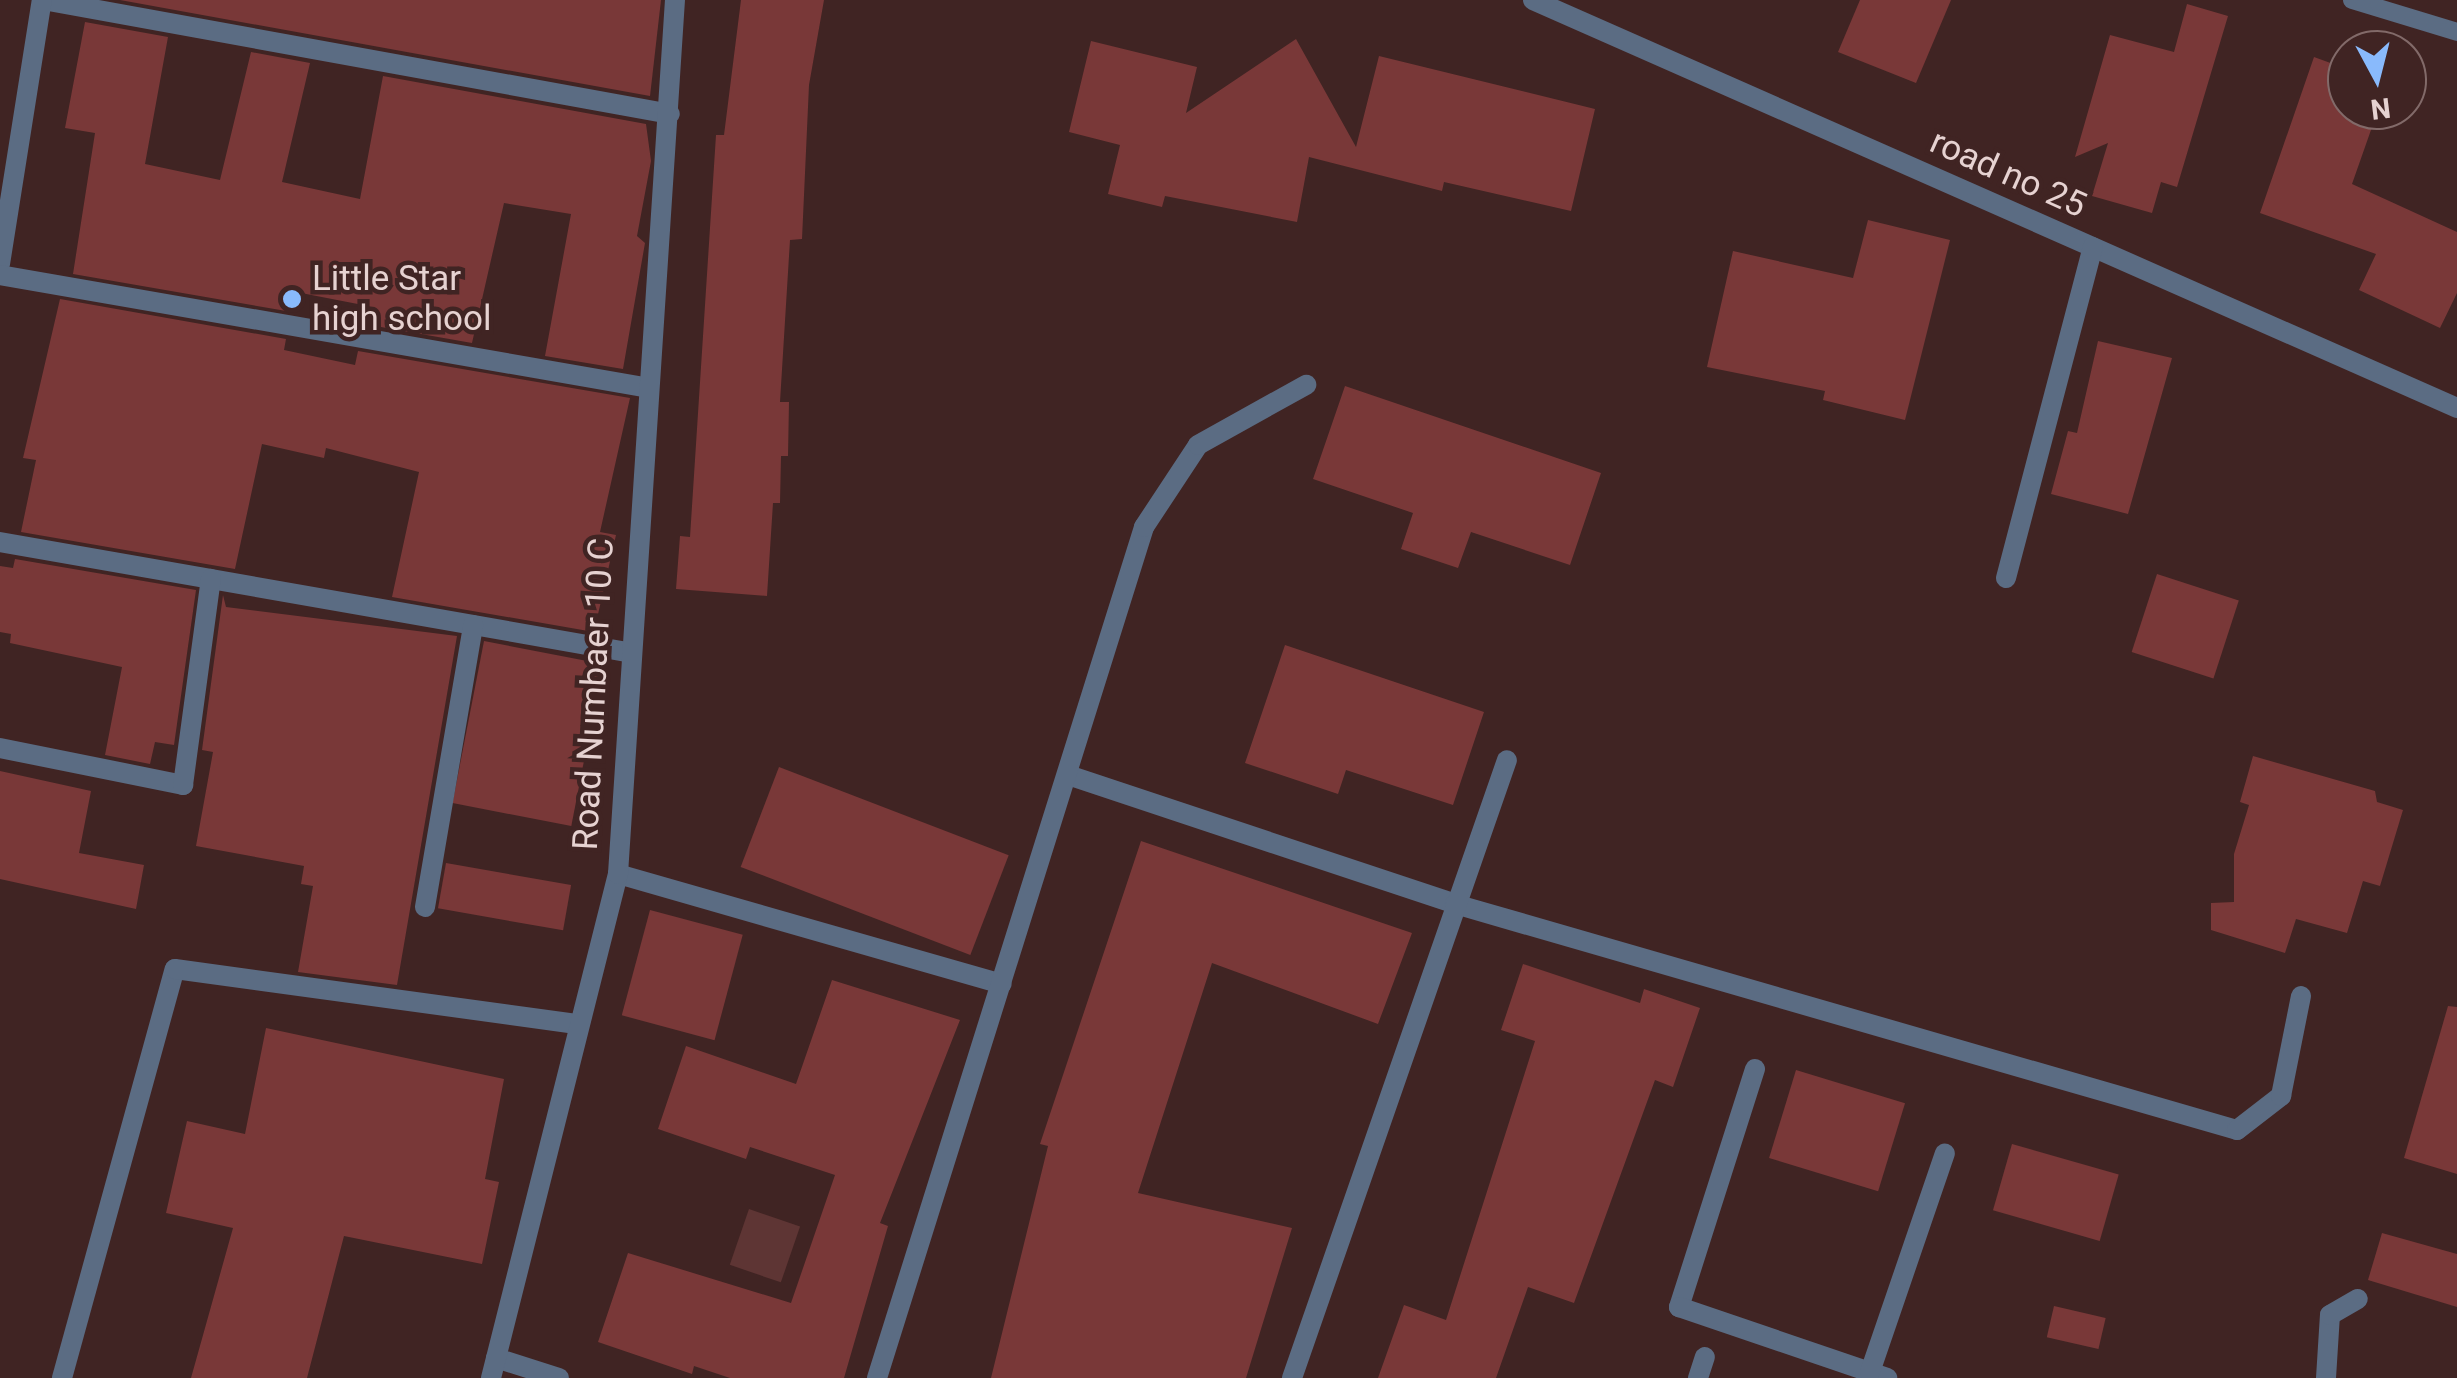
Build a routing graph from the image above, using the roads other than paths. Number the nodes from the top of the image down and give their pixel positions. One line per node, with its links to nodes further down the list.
1 (43, 0): 6 (street); 8 (street)
2 (675, 0): 6 (street, Road Numbaer 10 C)
3 (1534, 0): 7 (street, road no 25)
4 (2352, 0): 5 (lane)
5 (2457, 32)
6 (670, 114): 11 (street, Road Numbaer 10 C)
7 (2093, 247): 12 (street, road no 25); 15 (street)
8 (0, 264)
9 (0, 276): 11 (street)
10 (1306, 385): 20 (street)
11 (644, 388): 17 (street, Road Numbaer 10 C)
12 (2457, 408)
13 (0, 542): 14 (street)
14 (210, 578): 16 (street); 18 (street)
15 (2006, 578)
16 (473, 625): 17 (street); 23 (street)
17 (627, 652): 21 (street, Road Numbaer 10 C)
18 (0, 748)
19 (1506, 760): 22 (street)
20 (1068, 775): 22 (street); 24 (street)
21 (618, 874): 24 (street); 26 (street, Road Numbaer 10 C)
22 (1454, 904): 25 (street); 35 (street)
23 (425, 907)
24 (1002, 984): 34 (street)
25 (2301, 996)
26 (578, 1024): 30 (street, Road Numbaer 10 C); 32 (street)
27 (1755, 1070): 31 (street)
28 (1945, 1152): 31 (street)
29 (2358, 1299): 36 (street)
30 (494, 1368): 33 (street)
31 (1879, 1375)
32 (62, 1378)
33 (559, 1378)
34 (877, 1378)
35 (1292, 1378)
36 (2326, 1378)

